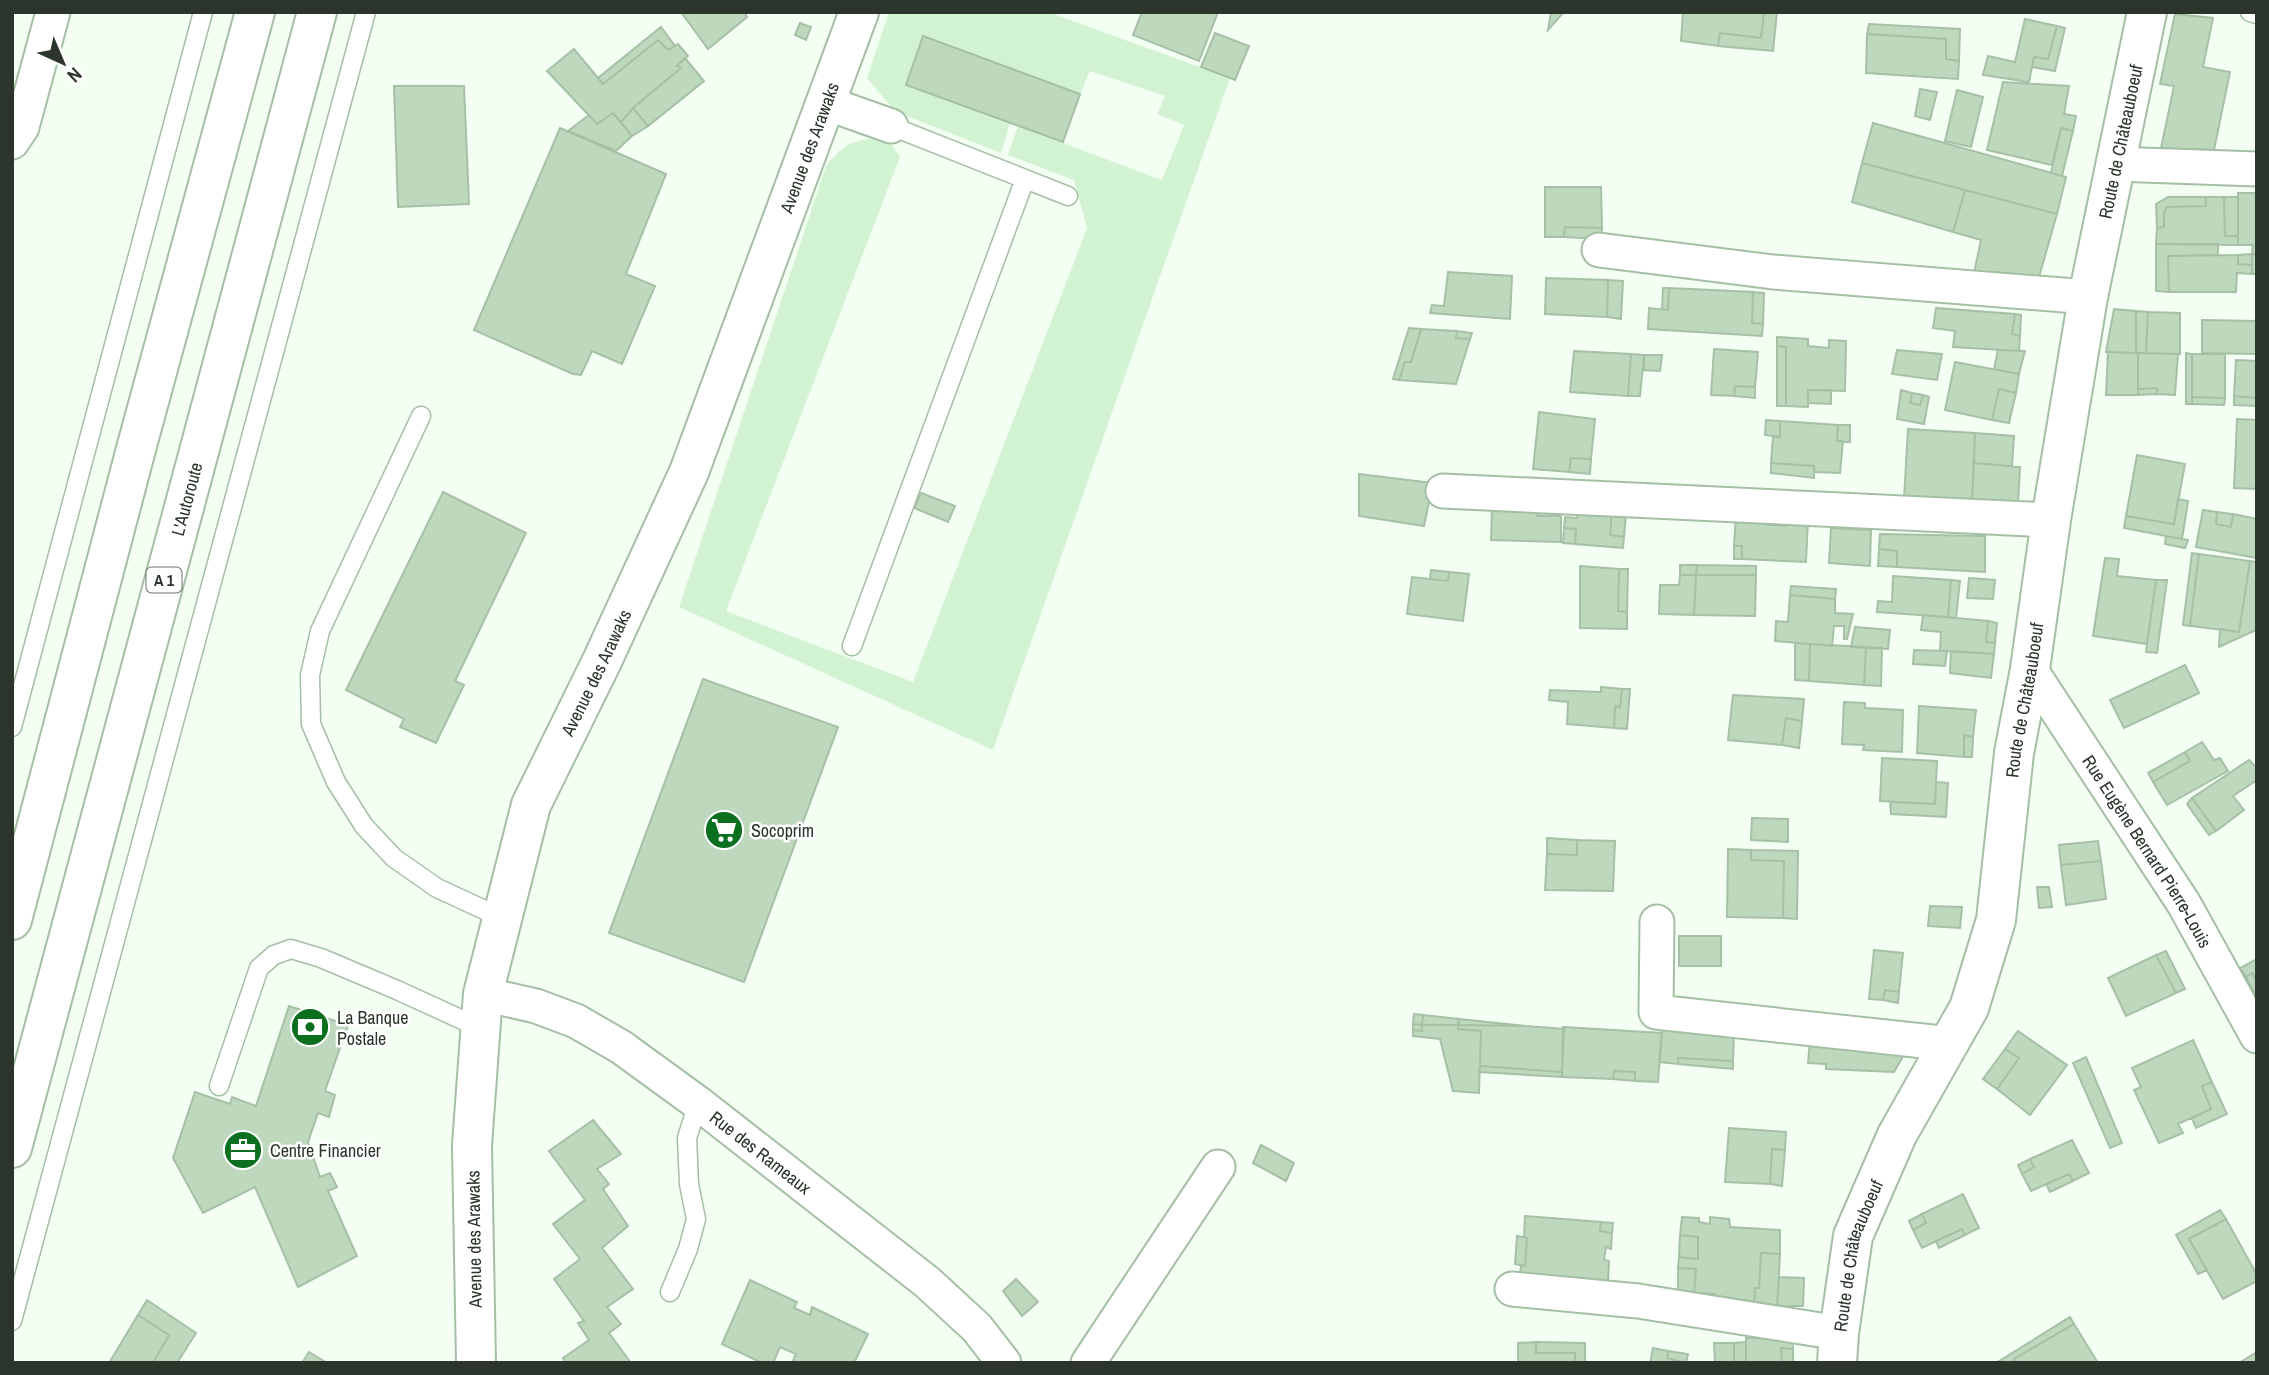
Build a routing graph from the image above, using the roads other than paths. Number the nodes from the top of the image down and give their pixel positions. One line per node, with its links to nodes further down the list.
1 (53, 12): 12 (street)
2 (203, 12): 24 (lane)
3 (255, 12): 26 (main road)
4 (317, 12): 33 (main road, L'Autoroute / A 1)
5 (366, 12): 37 (lane)
6 (859, 12): 10 (main road, Avenue des Arawaks)
7 (2147, 12): 13 (main road, Route de Châteauboeuf)
8 (2250, 12): 9 (lane)
9 (2257, 14)
10 (826, 103): 11 (street); 25 (main road, Avenue des Arawaks)
11 (891, 126): 15 (lane)
12 (12, 142)
13 (2115, 164): 14 (street); 18 (main road, Route de Châteauboeuf)
14 (2257, 169)
15 (1025, 179): 16 (lane); 22 (lane)
16 (1068, 196)
17 (1600, 250): 18 (street)
18 (2088, 297): 21 (main road, Route de Châteauboeuf)
19 (421, 416): 25 (lane)
20 (1443, 491): 21 (street)
21 (2051, 520): 23 (main road, Route de Châteauboeuf)
22 (852, 646)
23 (2030, 670): 29 (street, Rue Eugène Bernard Pierre-Louis); 30 (main road, Route de Châteauboeuf)
24 (12, 727)
25 (502, 918): 28 (main road, Avenue des Arawaks)
26 (12, 920)
27 (1657, 922): 30 (street)
28 (482, 1011): 31 (lane); 32 (street, Rue des Rameaux); 39 (main road, Avenue des Arawaks)
29 (2257, 1036)
30 (1951, 1044): 38 (main road, Route de Châteauboeuf)
31 (219, 1086)
32 (698, 1103): 36 (lane); 40 (street, Rue des Rameaux)
33 (12, 1148)
34 (1218, 1167): 41 (street)
35 (1512, 1289): 38 (street)
36 (670, 1292)
37 (12, 1321)
38 (1838, 1348)
39 (476, 1363)
40 (1004, 1363)
41 (1088, 1363)

